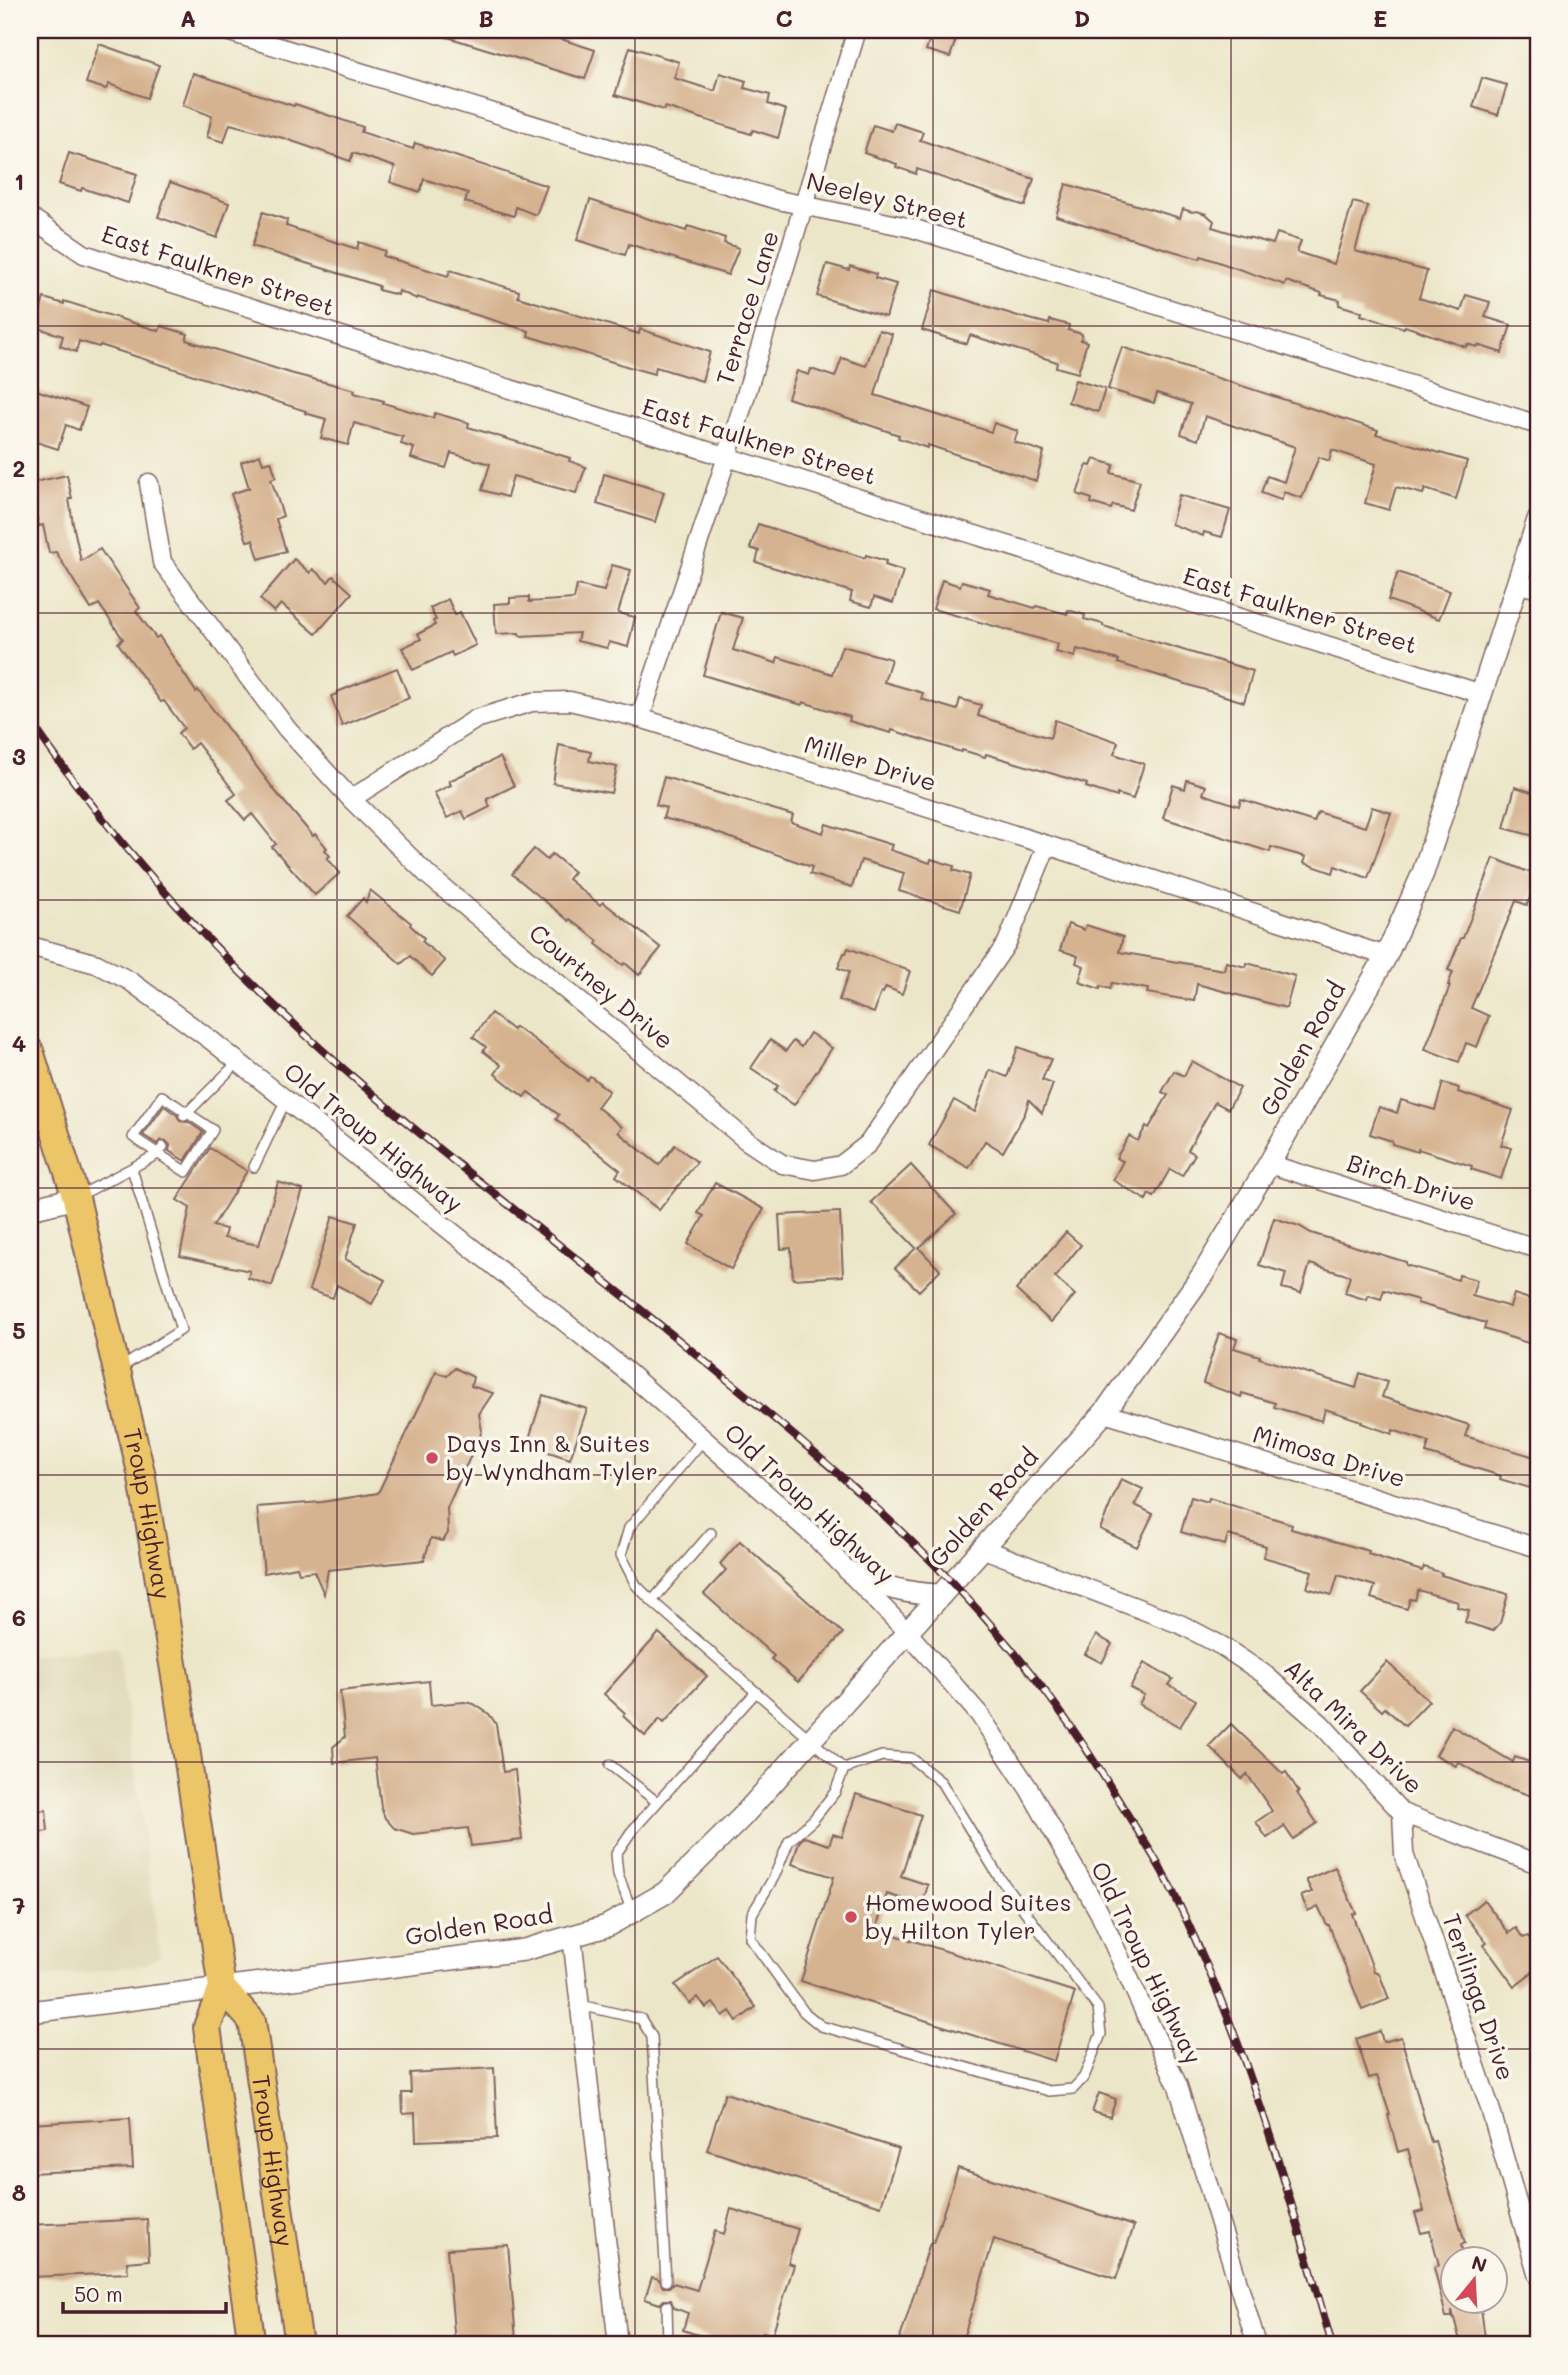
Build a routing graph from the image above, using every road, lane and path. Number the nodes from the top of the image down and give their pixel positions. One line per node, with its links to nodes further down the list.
1 (223, 30): 3 (street, Neeley Street)
2 (857, 30): 3 (street, Terrace Lane)
3 (805, 205): 5 (street, Neeley Street); 6 (street, Terrace Lane)
4 (30, 217): 6 (street, East Faulkner Street)
5 (1538, 425)
6 (727, 457): 11 (street, East Faulkner Street); 12 (street, Terrace Lane)
7 (149, 483): 13 (street, Courtney Drive)
8 (1538, 520): 9 (street, Golden Road)
9 (1517, 583): 10 (street); 11 (street, Golden Road)
10 (1538, 589)
11 (1482, 694): 16 (street, Golden Road)
12 (640, 718): 13 (street, Miller Drive); 14 (street, Miller Drive)
13 (351, 799): 14 (street, Courtney Drive)
14 (1046, 845): 16 (street, Miller Drive)
15 (30, 946): 18 (street, Old Troup Highway)
16 (1386, 956): 22 (street, Golden Road)
17 (30, 1051): 25 (main road, Troup Highway)
18 (238, 1062): 19 (street, Old Troup Highway); 20 (lane)
19 (286, 1100): 23 (lane); 30 (street, Old Troup Highway)
20 (185, 1115): 21 (lane); 21 (lane)
21 (161, 1151): 24 (lane)
22 (1269, 1164): 27 (street, Birch Drive); 29 (street, Golden Road)
23 (254, 1167)
24 (132, 1169): 25 (lane); 28 (lane)
25 (76, 1198): 26 (street); 28 (main road, Troup Highway)
26 (30, 1209)
27 (1538, 1249)
28 (117, 1370): 47 (main road, Troup Highway)
29 (1104, 1413): 32 (street, Mimosa Drive); 33 (street, Golden Road)
30 (704, 1439): 34 (street, Old Troup Highway); 36 (lane)
31 (711, 1533): 36 (lane)
32 (1538, 1548)
33 (984, 1549): 35 (street, Golden Road); 43 (street, Alta Mira Drive)
34 (849, 1572): 35 (street); 37 (street, Old Troup Highway)
35 (941, 1595): 37 (street, Golden Road)
36 (652, 1601): 38 (lane)
37 (907, 1632): 39 (street, Golden Road); 57 (street, Old Troup Highway)
38 (756, 1692): 39 (lane); 42 (lane)
39 (810, 1740): 41 (lane); 45 (street, Golden Road)
40 (610, 1765): 42 (lane)
41 (844, 1769): 41 (lane)
42 (657, 1802): 45 (lane)
43 (1402, 1813): 44 (street, Alta Mira Drive); 50 (street, Terilinga Drive)
44 (1538, 1864)
45 (632, 1912): 46 (street, Golden Road)
46 (572, 1936): 47 (street, Golden Road); 48 (street)
47 (222, 1988): 49 (street, Golden Road); 53 (main road, Troup Highway); 54 (main road, Troup Highway)
48 (580, 2005): 51 (lane); 55 (street)
49 (30, 2012)
50 (1538, 2276)
51 (666, 2281)
52 (667, 2306): 56 (lane)
53 (253, 2345)
54 (299, 2345)
55 (618, 2345)
56 (667, 2345)
57 (1256, 2345)

